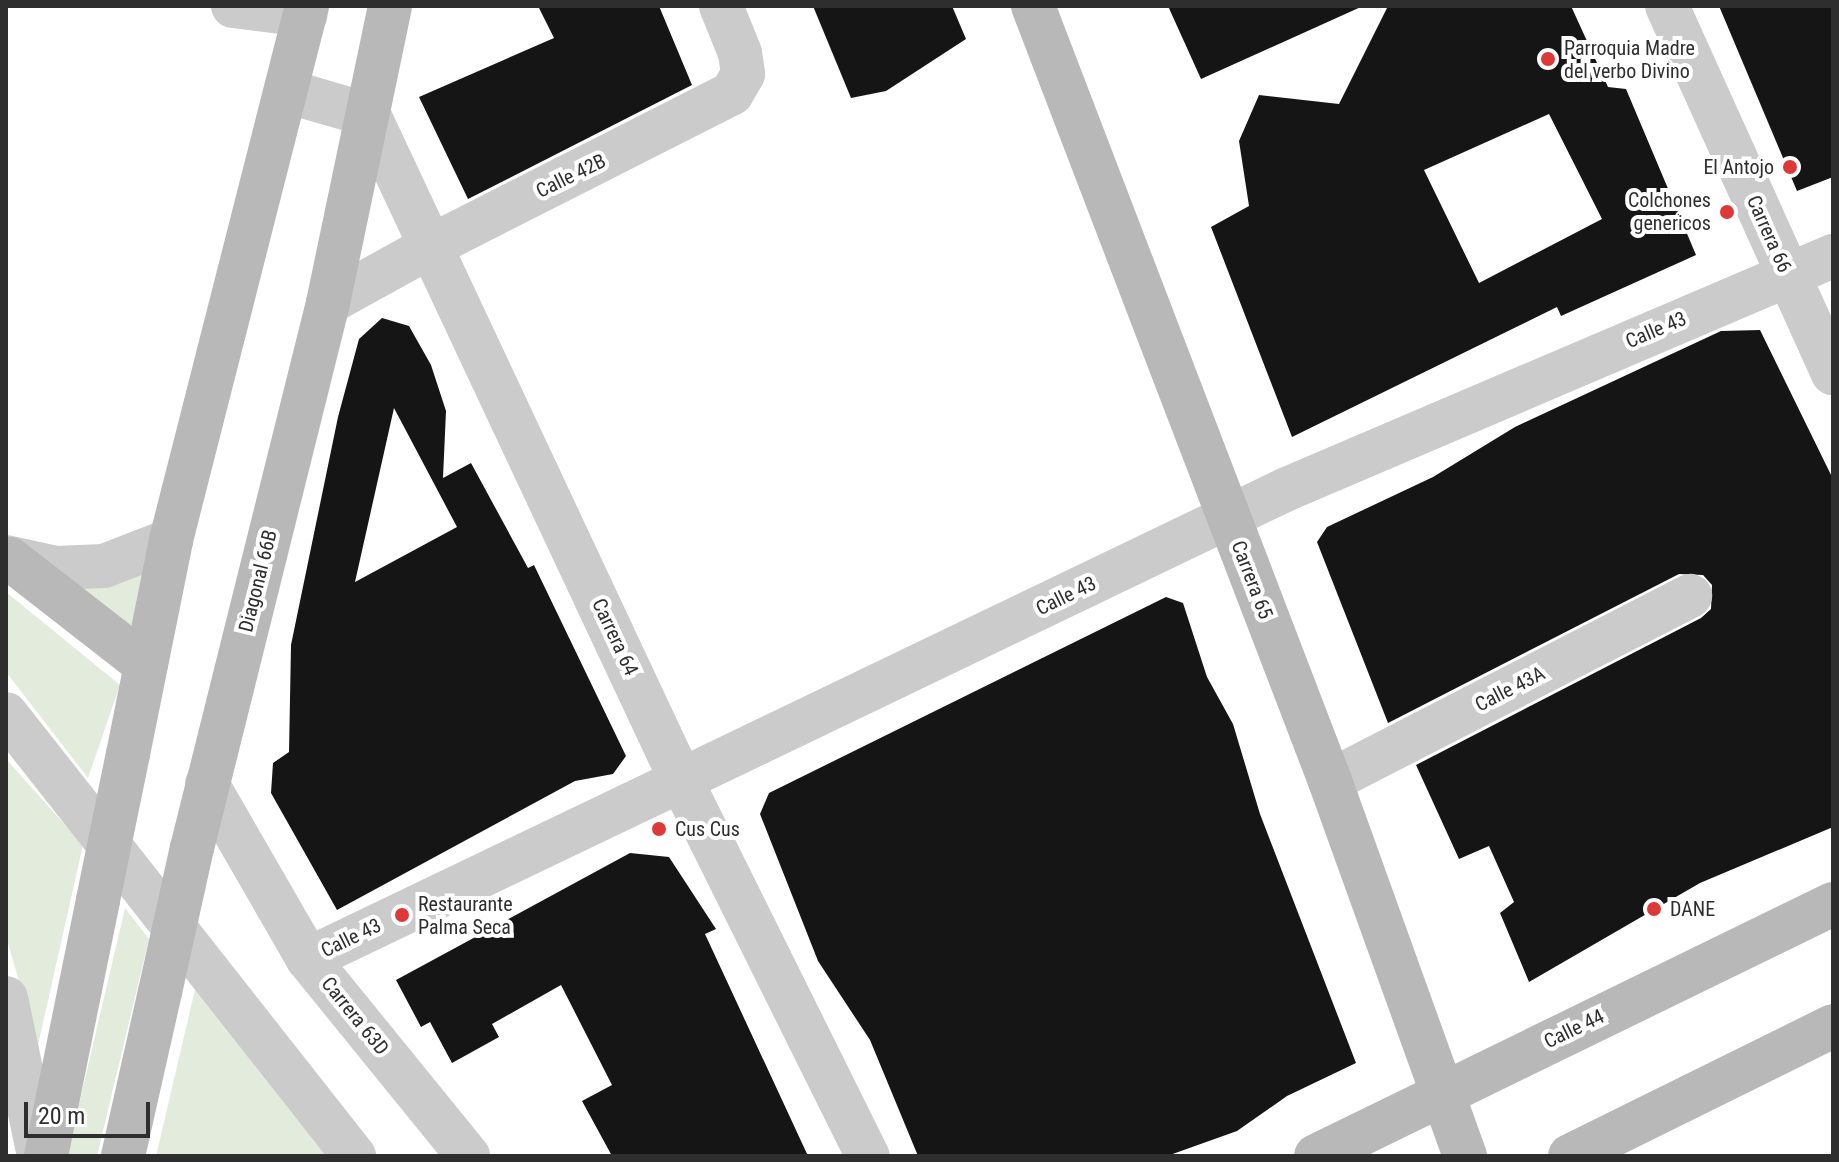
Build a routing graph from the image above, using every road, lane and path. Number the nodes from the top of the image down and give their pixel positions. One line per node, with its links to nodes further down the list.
1 (233, 6): 6 (street)
2 (390, 6): 8 (main road, Diagonal 66B)
3 (721, 6): 9 (street, Calle 42B)
4 (1033, 6): 16 (main road, Carrera 65)
5 (1667, 6): 12 (street, Carrera 66)
6 (306, 10): 7 (main road)
7 (286, 91): 8 (street); 17 (main road)
8 (369, 115): 9 (street, Carrera 64); 14 (main road, Diagonal 66B)
9 (433, 245): 11 (street, Calle 42B); 13 (street, Carrera 64)
10 (1833, 256): 12 (street, Calle 43)
11 (387, 270): 13 (street); 14 (street, Calle 42B)
12 (1787, 273): 15 (street, Carrera 66); 16 (street, Calle 43)
13 (456, 297): 22 (street, Carrera 64)
14 (328, 303): 24 (main road, Diagonal 66B)
15 (1833, 373)
16 (1228, 519): 22 (street, Calle 43); 23 (main road, Carrera 65)
17 (171, 540): 18 (street); 20 (main road)
18 (8, 558): 20 (main road)
19 (1690, 596): 23 (street, Calle 43A)
20 (146, 665): 31 (main road, bridge)
21 (6, 714): 33 (street)
22 (681, 780): 26 (street, Calle 43); 35 (street, Carrera 64)
23 (1330, 781): 29 (main road, Carrera 65)
24 (207, 784): 26 (street, Carrera 63D); 32 (main road, Diagonal 66B, bridge)
25 (1833, 904): 29 (main road, Calle 44)
26 (308, 959): 34 (street, Carrera 63D)
27 (6, 998): 30 (street)
28 (1833, 1026): 38 (main road)
29 (1438, 1095): 36 (main road, Calle 44); 37 (main road, Carrera 65)
30 (39, 1156)
31 (46, 1156)
32 (123, 1156)
33 (354, 1156)
34 (468, 1156)
35 (868, 1156)
36 (1316, 1156)
37 (1465, 1156)
38 (1570, 1156)

